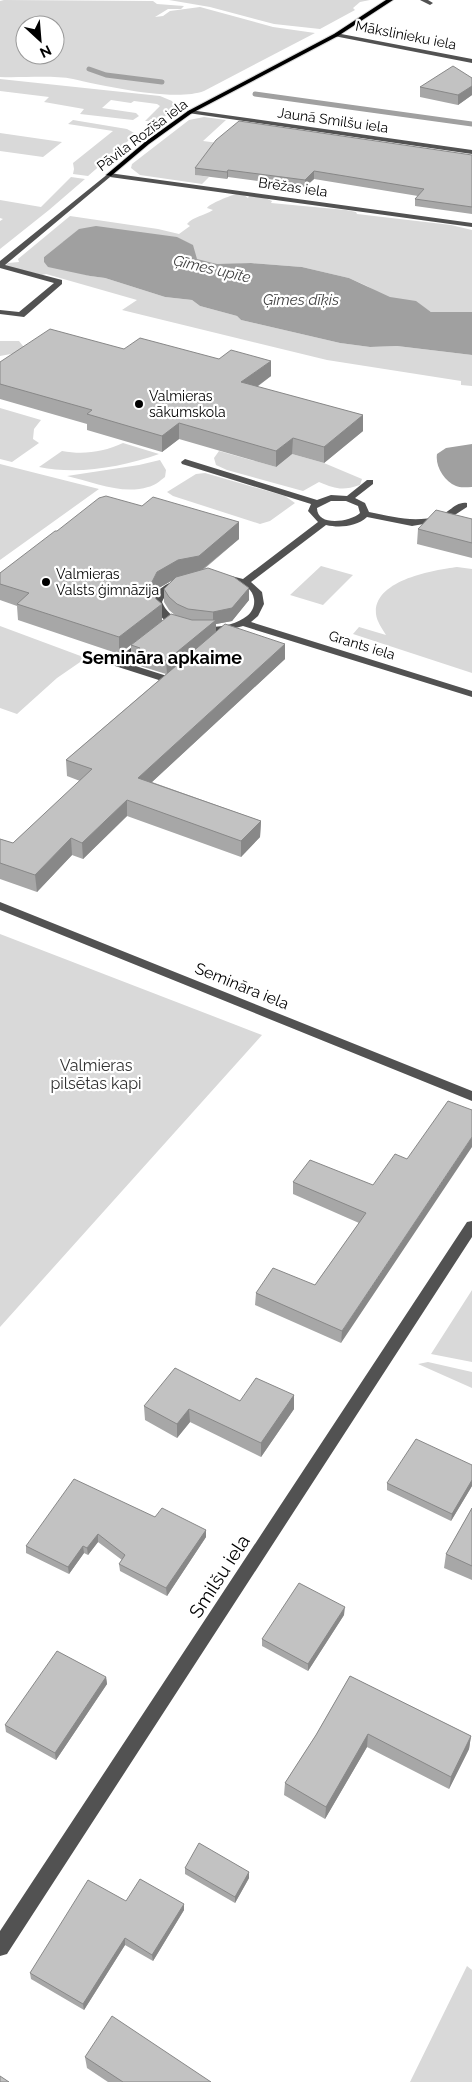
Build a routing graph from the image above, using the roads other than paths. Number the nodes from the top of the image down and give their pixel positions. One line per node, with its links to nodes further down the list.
1 (390, 0): 4 (main road, Pāvila Rozīša iela)
2 (423, 0): 3 (street)
3 (430, 3)
4 (336, 35): 5 (street, Mākslinieku iela); 6 (main road, Pāvila Rozīša iela)
5 (472, 61)
6 (190, 112): 7 (street, Jaunā Smilšu iela); 8 (main road, Pāvila Rozīša iela)
7 (472, 152)
8 (110, 175): 9 (street, Brēžas iela); 10 (street, Pāvila Rozīša iela)
9 (472, 225)
10 (0, 266): 11 (street)
11 (0, 312)
12 (185, 462): 15 (street)
13 (370, 482): 14 (street)
14 (349, 499): 15 (street); 17 (street)
15 (317, 503): 18 (street)
16 (464, 505): 17 (street)
17 (365, 514): 18 (street)
18 (325, 521): 19 (street)
19 (244, 583): 20 (street); 21 (street)
20 (244, 623): 22 (street); 27 (street, Grants iela)
21 (162, 628): 22 (street); 25 (street)
22 (230, 628): 23 (street)
23 (215, 640)
24 (187, 664): 25 (street)
25 (169, 680): 26 (street)
26 (157, 690)
27 (472, 694)
28 (0, 906): 29 (street, Semināra iela)
29 (472, 1096)
30 (472, 1226): 31 (street, Smilšu iela)
31 (0, 1947)

